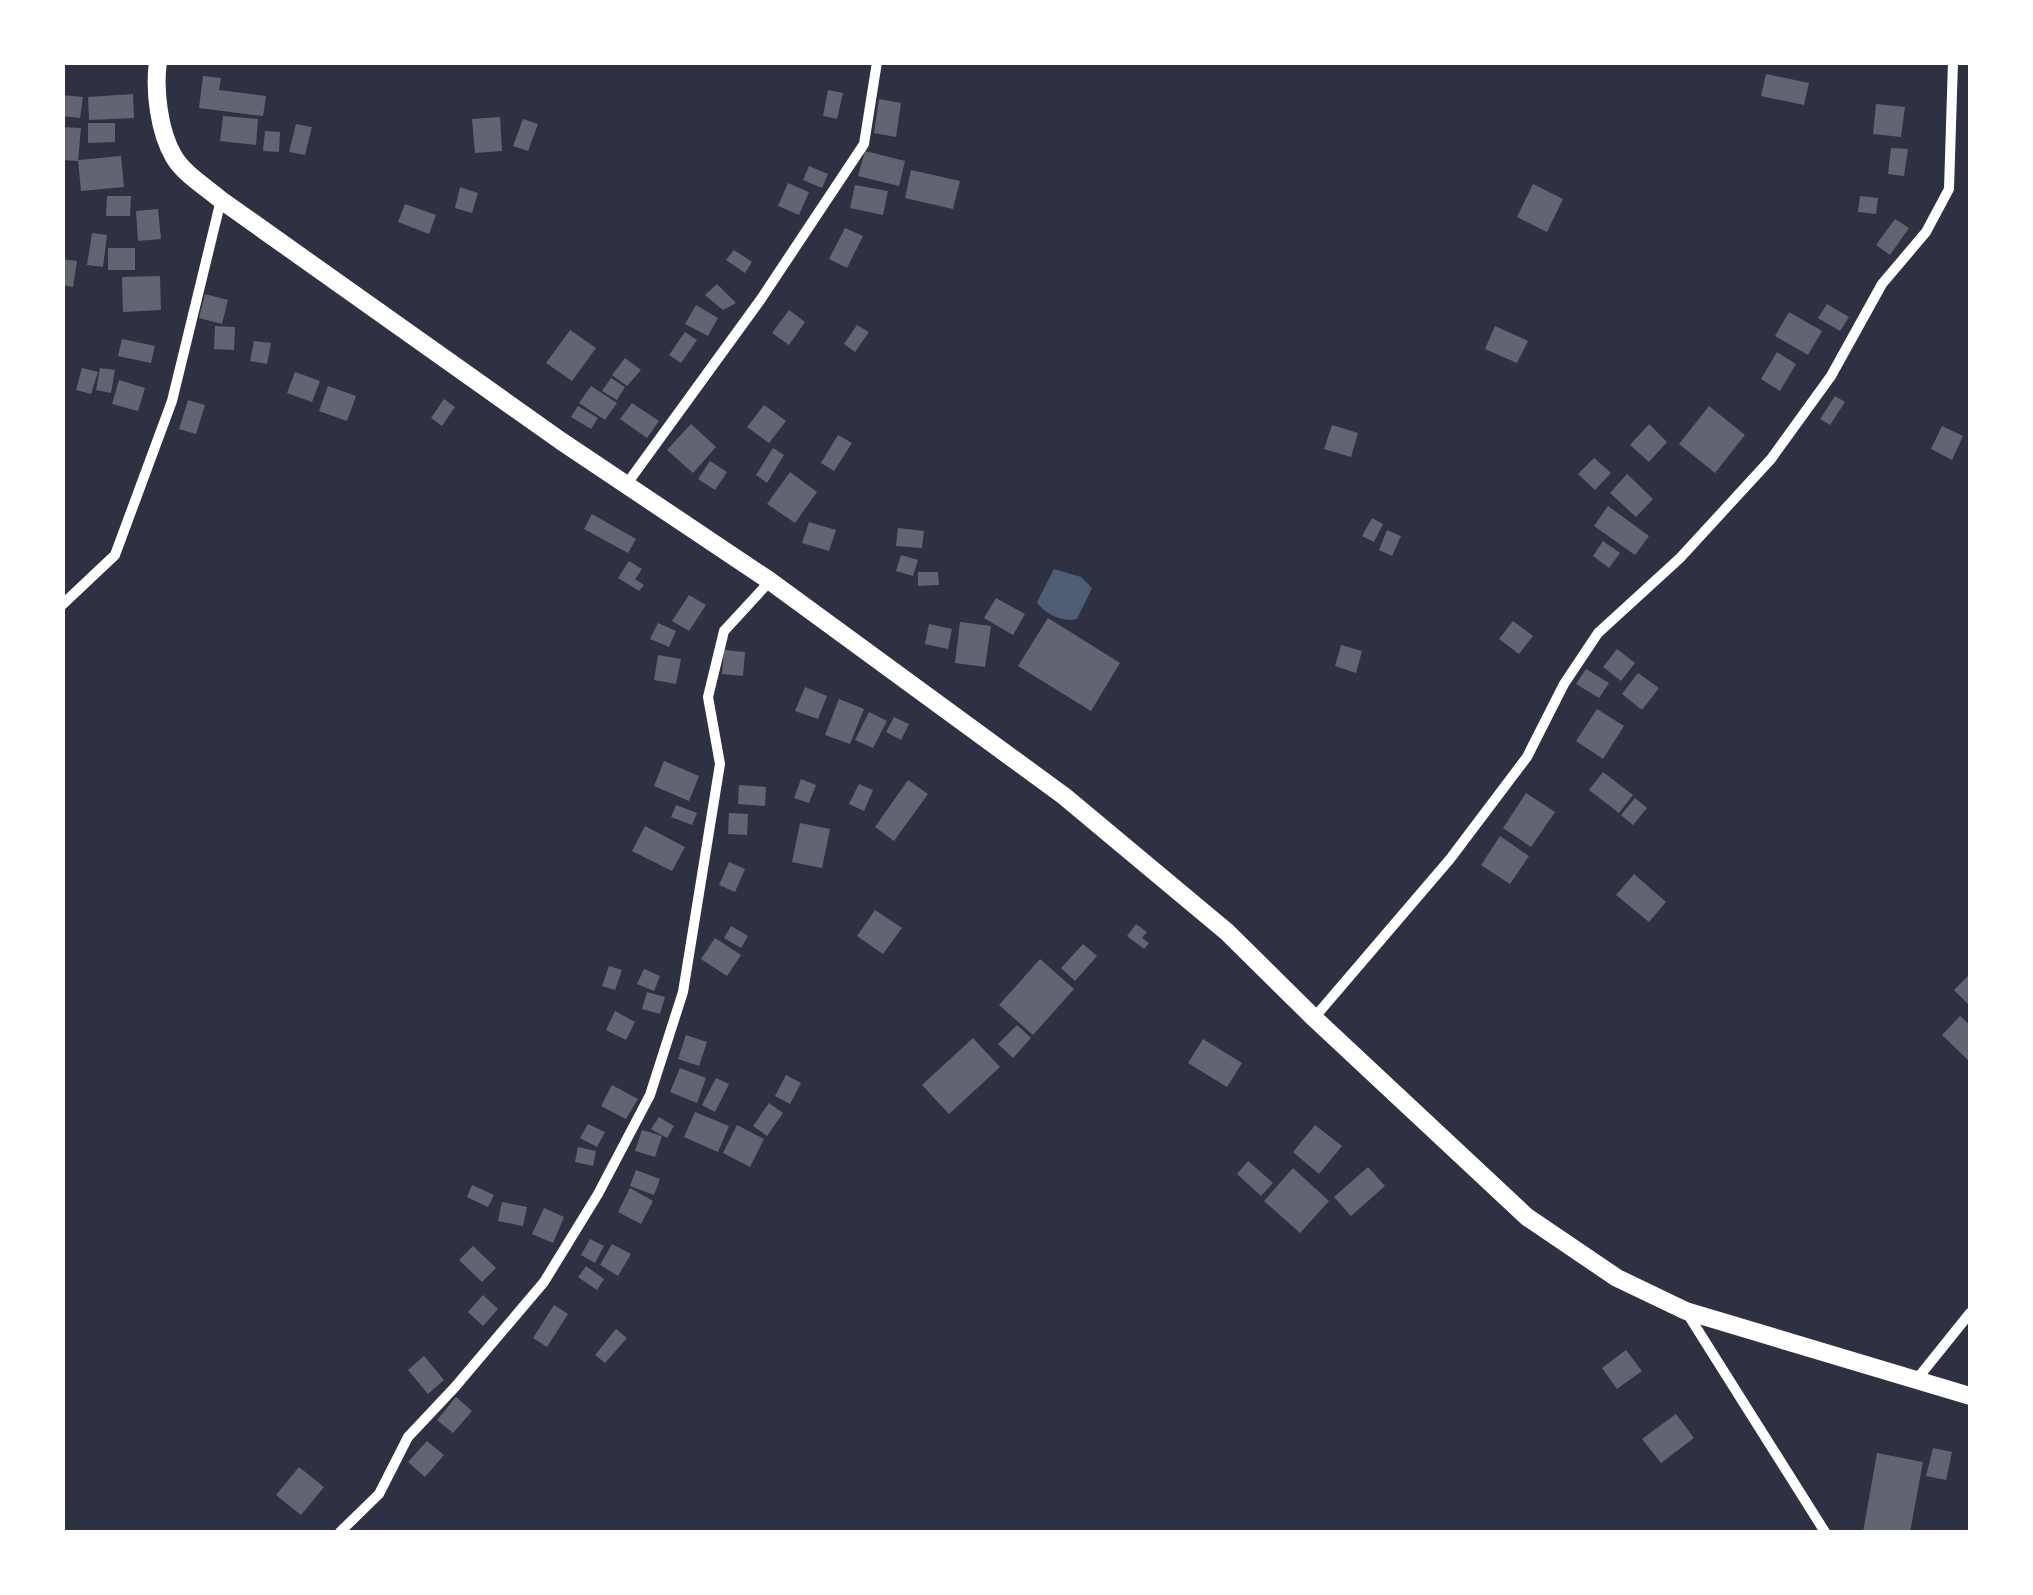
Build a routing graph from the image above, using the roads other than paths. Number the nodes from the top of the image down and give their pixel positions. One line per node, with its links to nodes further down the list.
1 (158, 62): 4 (main road)
2 (877, 62): 5 (street)
3 (1953, 62): 8 (street)
4 (221, 200): 5 (main road); 7 (street)
5 (626, 485): 6 (main road)
6 (770, 580): 8 (main road); 13 (street)
7 (62, 605)
8 (1314, 1018): 9 (main road)
9 (1686, 1311): 11 (main road); 14 (street)
10 (1970, 1313): 11 (street)
11 (1917, 1379): 12 (main road)
12 (1970, 1396)
13 (340, 1532)
14 (1824, 1532)

